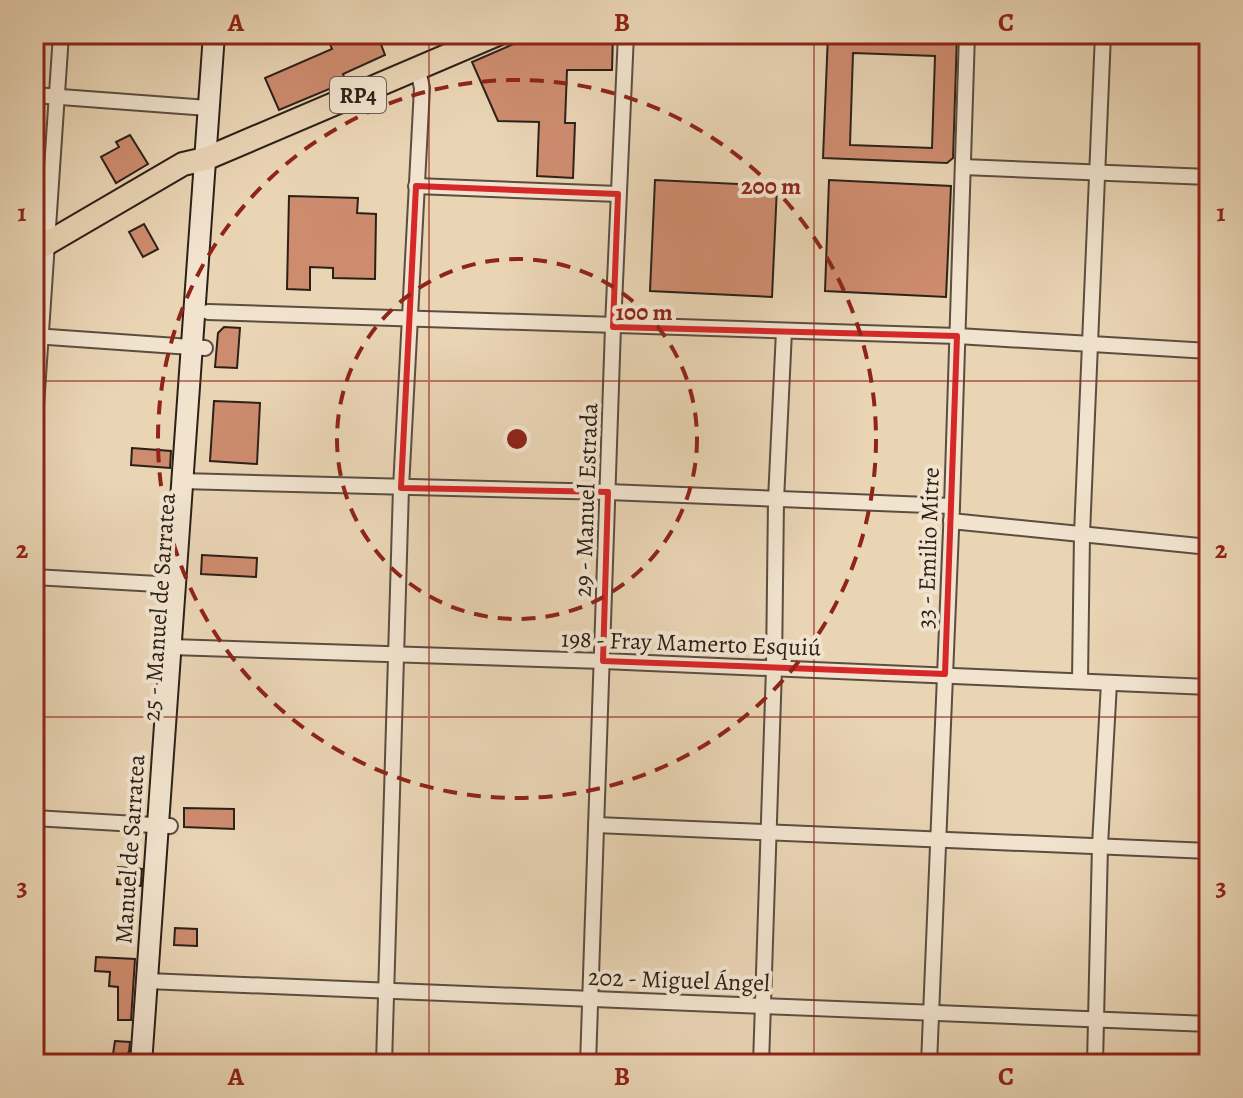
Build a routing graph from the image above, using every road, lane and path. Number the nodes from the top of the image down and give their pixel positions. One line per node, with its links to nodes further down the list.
1 (61, 34): 11 (street)
2 (214, 34): 12 (main road)
3 (226, 34): 13 (main road)
4 (498, 34): 8 (main road, RP4)
5 (626, 34): 18 (street, 29 - Manuel Estrada)
6 (967, 34): 14 (street, 33 - Emilio Mitre)
7 (1103, 34): 15 (street)
8 (465, 41): 9 (main road, RP4)
9 (418, 70): 13 (main road, RP4); 17 (street)
10 (34, 95): 11 (street)
11 (58, 96): 12 (street); 19 (street)
12 (208, 108): 13 (main road)
13 (212, 157): 19 (main road, RP4); 20 (main road); 27 (main road, Manuel de Sarratea)
14 (963, 167): 15 (street); 25 (street, 33 - Emilio Mitre)
15 (1099, 173): 16 (street); 26 (street)
16 (1209, 177)
17 (416, 186): 18 (street); 21 (street)
18 (618, 194): 22 (street, 29 - Manuel Estrada)
19 (40, 256): 24 (street)
20 (208, 312): 21 (street); 27 (main road)
21 (409, 320): 22 (street); 31 (street)
22 (613, 327): 23 (street); 32 (street, 29 - Manuel Estrada)
23 (784, 331): 25 (street); 33 (street)
24 (38, 336): 27 (street); 29 (street)
25 (957, 336): 26 (street); 34 (street, 33 - Emilio Mitre)
26 (1091, 344): 28 (street); 35 (street)
27 (199, 348): 30 (main road, Manuel de Sarratea)
28 (1209, 351)
29 (34, 436)
30 (188, 481): 31 (street); 38 (main road, Manuel de Sarratea); 39 (main road, 25 - Manuel de Sarratea)
31 (401, 488): 32 (street); 40 (street)
32 (608, 492): 33 (street); 41 (street, 29 - Manuel Estrada)
33 (776, 500): 34 (street); 42 (street)
34 (951, 513): 35 (street); 43 (street, 33 - Emilio Mitre)
35 (1082, 534): 36 (street); 44 (street)
36 (1209, 547)
37 (34, 577): 38 (street)
38 (175, 585): 39 (main road, Manuel de Sarratea)
39 (177, 647): 40 (street, 198 - Fray Mamerto Esquiú); 48 (main road, Manuel de Sarratea)
40 (396, 656): 41 (street, 198 - Fray Mamerto Esquiú); 55 (street)
41 (603, 661): 42 (street, 198 - Fray Mamerto Esquiú); 49 (street, 29 - Manuel Estrada)
42 (774, 668): 43 (street, 198 - Fray Mamerto Esquiú); 50 (street)
43 (945, 674): 44 (street, 198 - Fray Mamerto Esquiú); 51 (street, 33 - Emilio Mitre)
44 (1080, 680): 45 (street, 198 - Fray Mamerto Esquiú)
45 (1109, 683): 46 (street, 198 - Fray Mamerto Esquiú); 52 (street)
46 (1209, 687)
47 (34, 818): 48 (street)
48 (164, 825): 54 (main road, Manuel de Sarratea)
49 (596, 825): 50 (street); 56 (street, 29 - Manuel Estrada)
50 (769, 832): 51 (street); 57 (street)
51 (937, 840): 52 (street); 58 (street, 33 - Emilio Mitre)
52 (1100, 845): 53 (street); 59 (street)
53 (1209, 851)
54 (153, 981): 55 (street, 202 - Miguel Ángel); 63 (main road, Manuel de Sarratea); 64 (main road)
55 (387, 990): 56 (street, 202 - Miguel Ángel); 65 (street)
56 (590, 999): 57 (street, 202 - Miguel Ángel); 66 (street, 29 - Manuel Estrada)
57 (762, 1005): 58 (street, 202 - Miguel Ángel); 67 (street)
58 (932, 1014): 59 (street, 202 - Miguel Ángel); 68 (street, 33 - Emilio Mitre)
59 (1097, 1019): 60 (street, 202 - Miguel Ángel); 69 (street)
60 (1209, 1024)
61 (34, 1062): 62 (street)
62 (70, 1064)
63 (141, 1064)
64 (153, 1064)
65 (384, 1064)
66 (588, 1064)
67 (761, 1064)
68 (929, 1064)
69 (1095, 1064)

